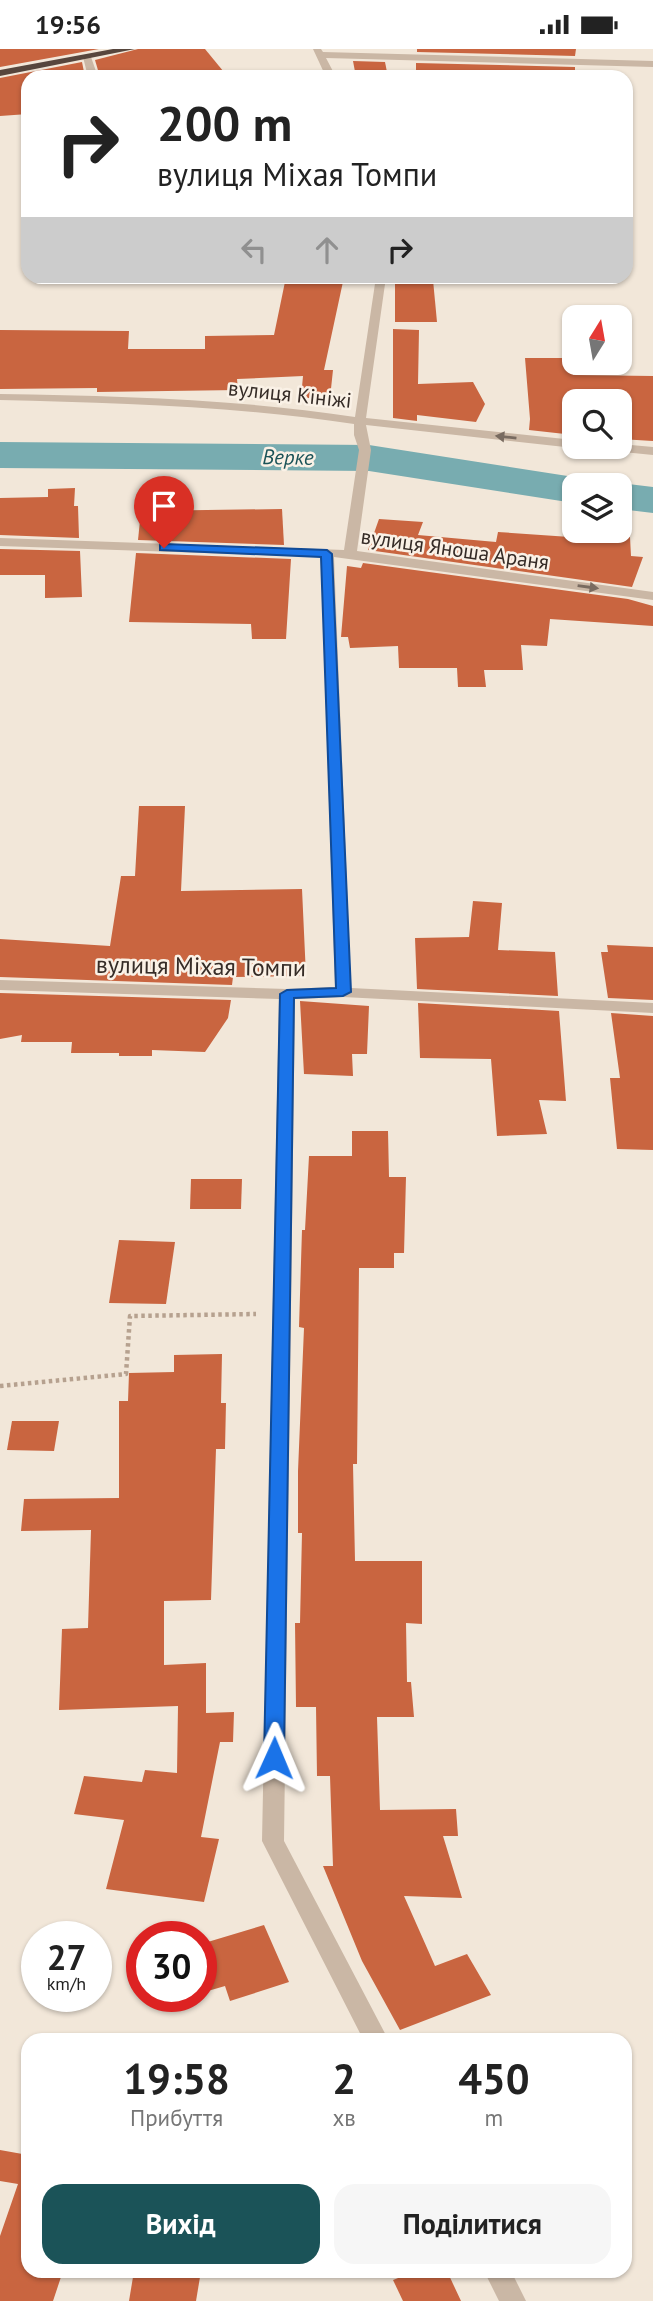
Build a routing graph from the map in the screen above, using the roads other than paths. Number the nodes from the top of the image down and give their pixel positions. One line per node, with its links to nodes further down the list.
1 (130, 49): 3 (highway)
2 (318, 52): 4 (street); 6 (street)
3 (87, 57): 5 (street); 7 (highway)
4 (653, 64)
5 (91, 70)
6 (327, 70)
7 (0, 73)
8 (380, 284): 10 (street)
9 (0, 397): 10 (street, вулиця Кініжі)
10 (360, 421): 11 (street, вулиця Кініжі, one-way to 10); 16 (street)
11 (562, 442)
12 (632, 449): 13 (street)
13 (653, 451)
14 (0, 542): 15 (street, вулиця Яноша Араня)
15 (327, 554): 16 (street, вулиця Яноша Араня); 19 (street)
16 (350, 554): 17 (street, вулиця Яноша Араня, one-way to 17)
17 (653, 596)
18 (0, 985): 20 (street, вулиця Міхая Томпи)
19 (343, 992): 20 (street, вулиця Міхая Томпи); 21 (street, вулиця Міхая Томпи)
20 (287, 994): 22 (street)
21 (653, 1008)
22 (373, 2033)
23 (501, 2278): 24 (street)
24 (513, 2301)

